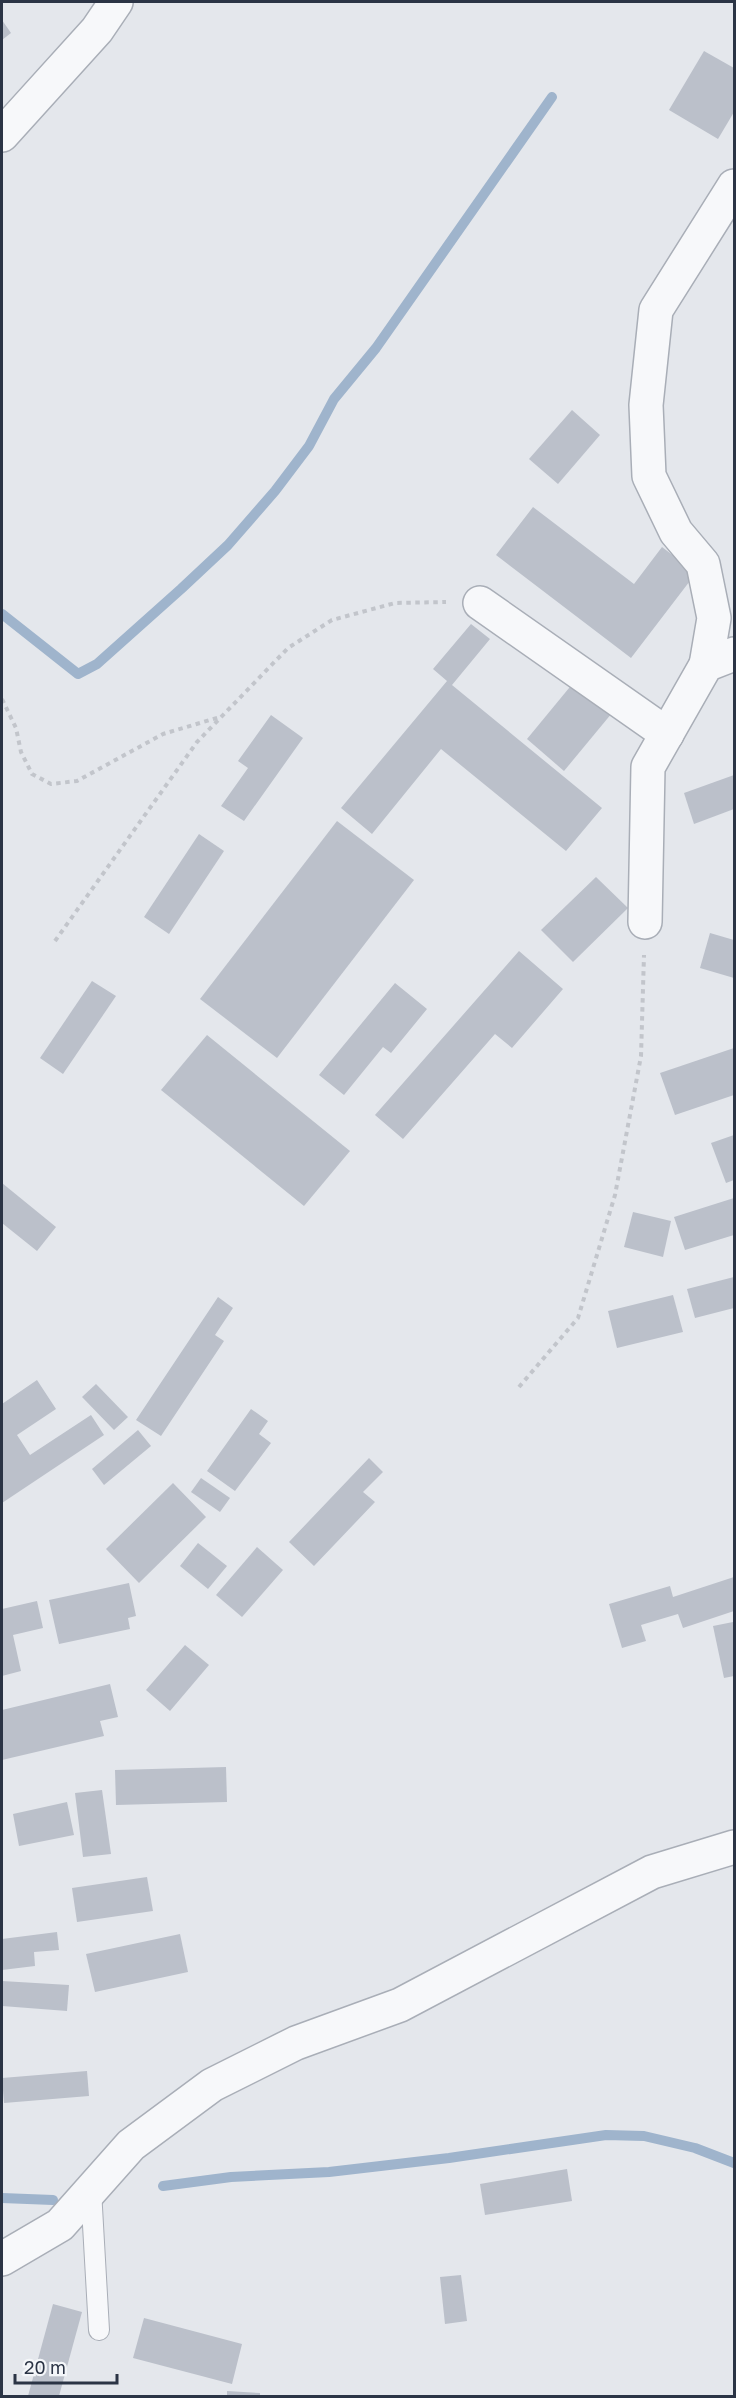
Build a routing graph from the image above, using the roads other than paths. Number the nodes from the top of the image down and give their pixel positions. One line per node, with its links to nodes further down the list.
1 (116, 2): 2 (street)
2 (2, 135)
3 (735, 186): 5 (street)
4 (480, 603): 6 (street)
5 (720, 659): 6 (street)
6 (667, 734): 7 (street)
7 (645, 922)
8 (735, 1847): 9 (street)
9 (91, 2190): 10 (street); 11 (lane)
10 (2, 2259)
11 (99, 2330)

